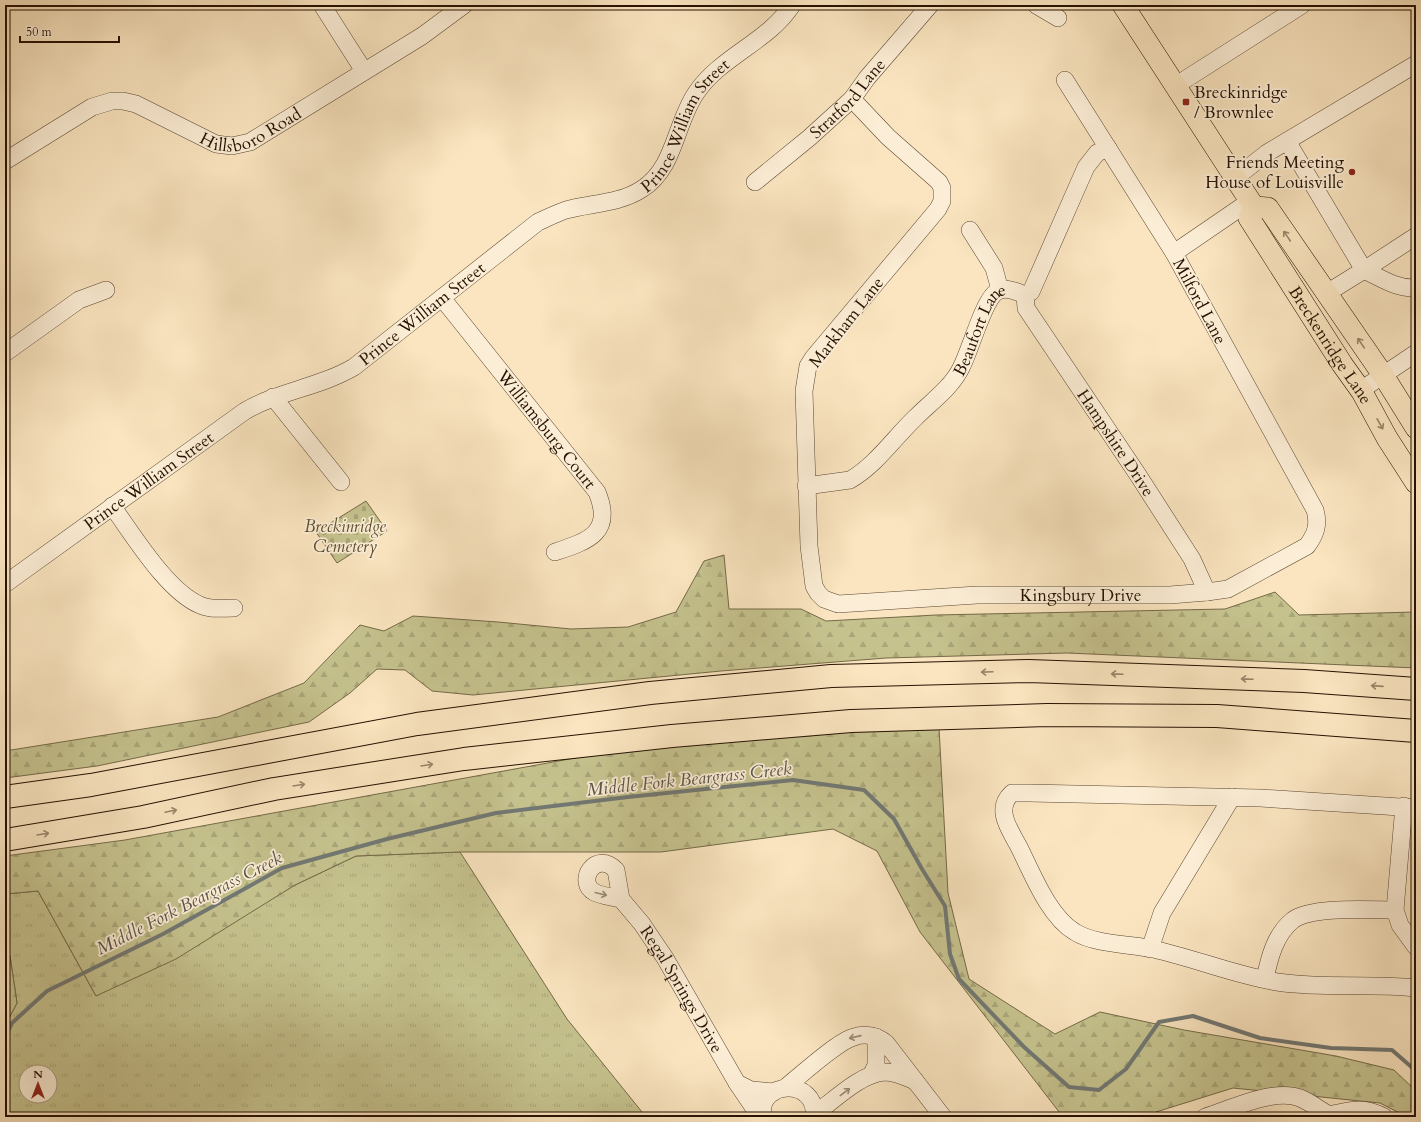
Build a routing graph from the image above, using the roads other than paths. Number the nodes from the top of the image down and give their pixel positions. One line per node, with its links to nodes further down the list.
1 (322, 5): 10 (street)
2 (464, 5): 10 (street, Hillsboro Road)
3 (792, 5): 29 (street, Prince William Street)
4 (930, 5): 13 (street, Stratford Lane)
5 (1036, 5): 8 (street)
6 (1123, 5): 12 (main road)
7 (1302, 5): 12 (street)
8 (1058, 18)
9 (1416, 64): 14 (street)
10 (364, 71): 16 (street, Hillsboro Road)
11 (1066, 80): 15 (street, Milford Lane)
12 (1175, 86): 17 (main road)
13 (852, 98): 18 (street, Stratford Lane); 38 (street, Markham Lane)
14 (1287, 141): 17 (street); 23 (street)
15 (1108, 148): 22 (street, Milford Lane); 28 (street, Beaufort Lane)
16 (5, 161)
17 (1235, 178): 19 (main road)
18 (755, 182)
19 (1252, 204): 22 (street); 27 (main road, Breckenridge Lane, one-way to 19); 33 (main road, Breckenridge Lane)
20 (970, 230): 26 (street)
21 (1416, 236): 23 (street)
22 (1174, 253): 40 (street, Milford Lane)
23 (1364, 270): 24 (street); 27 (street)
24 (1416, 288)
25 (106, 290): 30 (street)
26 (1000, 290): 28 (street, Beaufort Lane); 38 (street, Beaufort Lane)
27 (1327, 293): 32 (main road, Breckenridge Lane, one-way to 27)
28 (1025, 296): 43 (street, Hampshire Drive)
29 (442, 298): 34 (street, Prince William Street); 41 (street, Williamsburg Court)
30 (5, 353)
31 (1416, 353): 32 (street)
32 (1383, 375): 33 (street); 35 (main road, Breckenridge Lane)
33 (1360, 390): 37 (main road, Breckenridge Lane, one-way to 37)
34 (273, 397): 36 (street); 39 (street, Prince William Street)
35 (1416, 428)
36 (341, 482)
37 (1416, 483)
38 (806, 486): 44 (street, Markham Lane)
39 (112, 506): 42 (street, Prince William Street); 45 (street)
40 (1317, 529): 43 (street, Kingsbury Drive)
41 (555, 552)
42 (5, 584)
43 (1207, 592): 44 (street, Kingsbury Drive)
44 (824, 599)
45 (234, 608)
46 (1416, 689): 48 (highway, one-way to 48)
47 (1416, 731): 51 (highway, one-way to 47)
48 (5, 797)
49 (1232, 798): 50 (street); 55 (street); 55 (street)
50 (1410, 807): 53 (street)
51 (5, 840)
52 (621, 900): 61 (street, Regal Springs Drive)
53 (1395, 910): 54 (street); 56 (street)
54 (1416, 947)
55 (1150, 949): 56 (street)
56 (1265, 980): 57 (street)
57 (1416, 988)
58 (876, 1037): 59 (street); 60 (street); 62 (street, one-way to 62)
59 (872, 1074): 60 (street); 63 (street, one-way to 59)
60 (915, 1081): 66 (street)
61 (737, 1083): 62 (street); 65 (street, Regal Springs Drive)
62 (780, 1090): 63 (street); 65 (street)
63 (814, 1116)
64 (1329, 1116): 67 (street); 68 (street)
65 (762, 1117)
66 (943, 1117)
67 (1205, 1117)
68 (1384, 1117)

